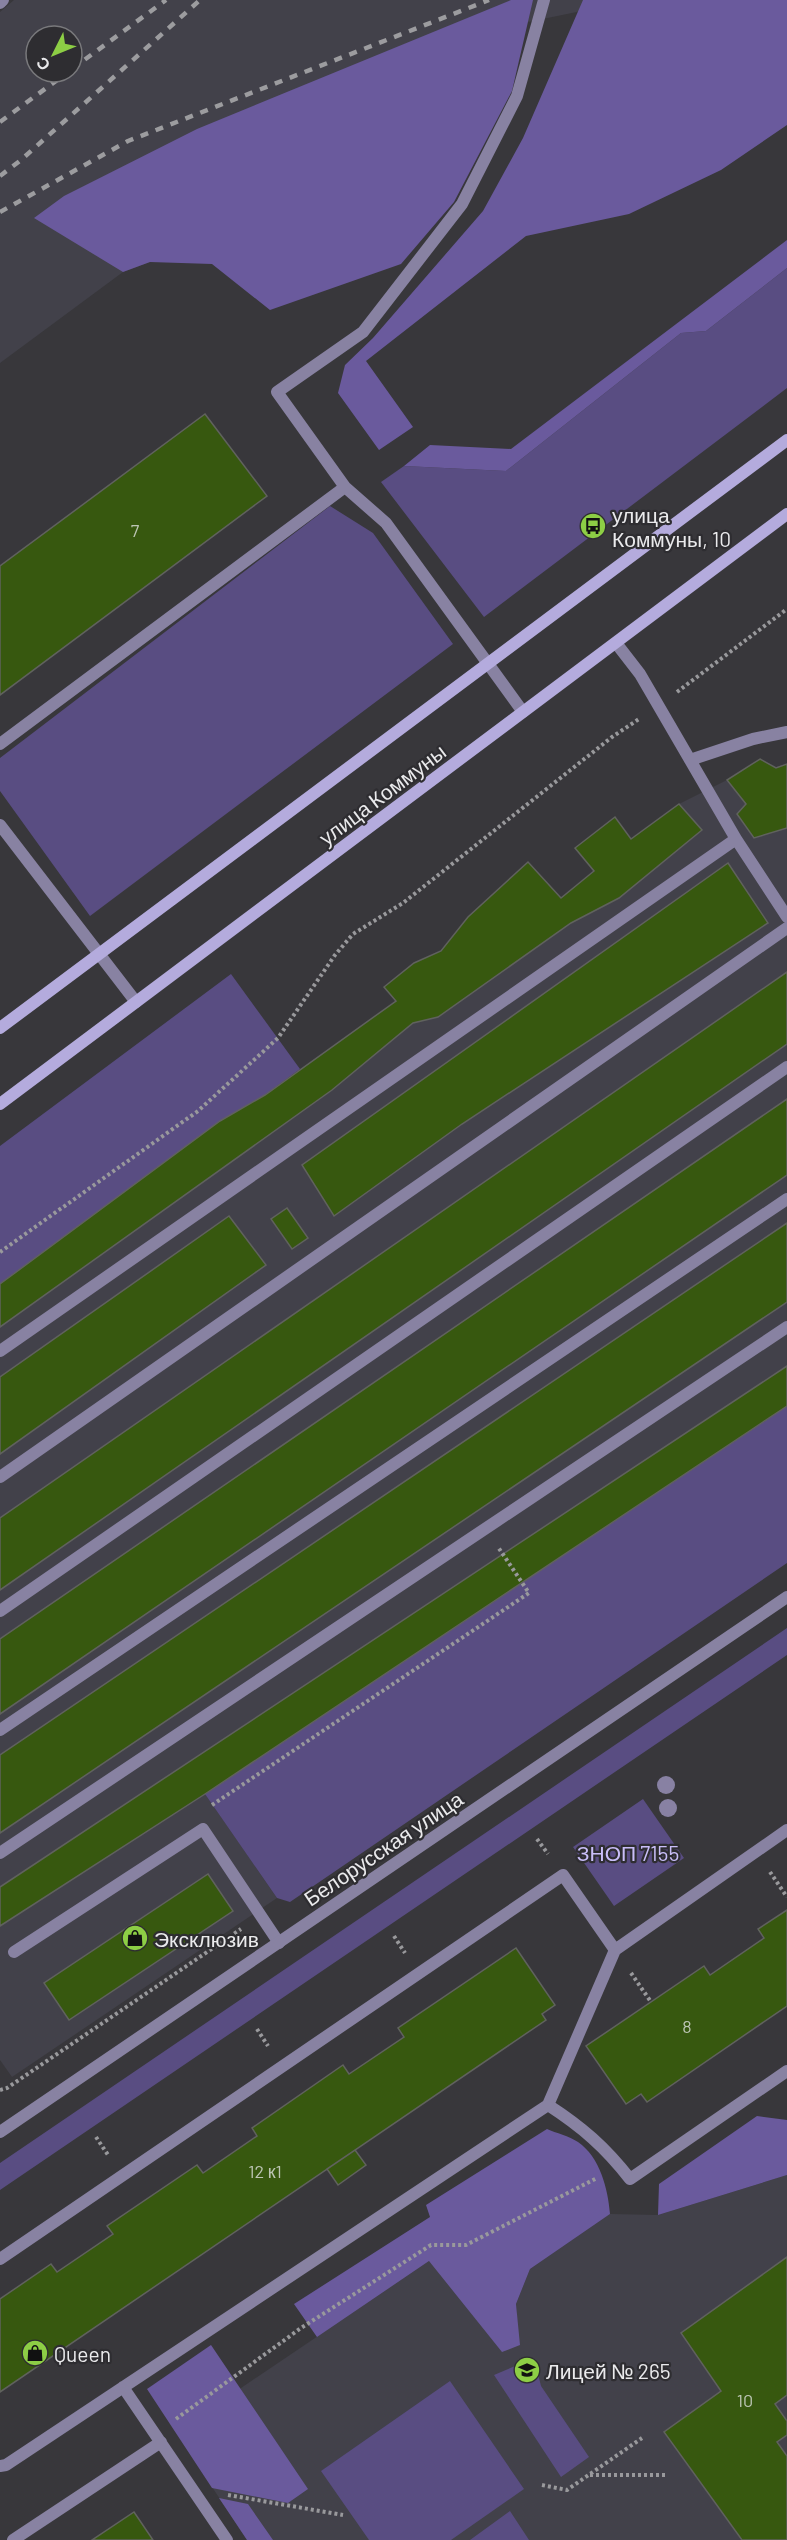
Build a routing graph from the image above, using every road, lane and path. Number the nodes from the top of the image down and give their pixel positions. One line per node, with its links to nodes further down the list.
1 (544, 0): 3 (street)
2 (787, 440): 7 (street, улица Коммуны)
3 (345, 487): 7 (street); 12 (street)
4 (787, 514): 6 (street, улица Коммуны)
5 (787, 609): 8 (path)
6 (616, 643): 8 (street); 9 (street, улица Коммуны)
7 (488, 663): 9 (street); 18 (street, улица Коммуны)
8 (659, 706): 13 (street)
9 (523, 712): 19 (street, улица Коммуны)
10 (787, 732): 13 (street)
11 (612, 737): 24 (path)
12 (0, 744)
13 (690, 760): 15 (street)
14 (0, 825): 18 (street)
15 (736, 839): 16 (street); 26 (street)
16 (787, 916)
17 (787, 928): 27 (street)
18 (99, 954): 19 (street); 20 (street, улица Коммуны)
19 (136, 1002): 22 (street, улица Коммуны)
20 (0, 1028)
21 (787, 1067): 30 (street)
22 (0, 1104)
23 (787, 1199): 31 (street)
24 (0, 1252)
25 (787, 1327): 28 (street)
26 (0, 1351)
27 (0, 1477)
28 (486, 1528): 32 (path); 34 (street)
29 (787, 1597): 36 (street, Белорусская улица)
30 (0, 1611)
31 (0, 1731)
32 (203, 1829): 35 (street); 38 (street)
33 (787, 1830): 37 (street)
34 (0, 1853)
35 (261, 1916): 36 (street); 40 (path)
36 (279, 1943): 42 (street, Белорусская улица)
37 (615, 1950): 41 (street); 44 (street)
38 (14, 1952)
39 (787, 2071): 43 (street)
40 (0, 2090)
41 (548, 2105): 43 (street); 45 (street)
42 (0, 2132)
43 (630, 2179): 47 (path)
44 (0, 2259)
45 (123, 2387): 47 (street); 48 (street)
46 (642, 2438): 49 (path)
47 (158, 2439): 52 (street); 54 (street)
48 (0, 2466)
49 (588, 2475): 50 (path); 51 (path)
50 (667, 2475)
51 (542, 2485)
52 (195, 2493): 53 (path); 55 (street)
53 (343, 2515)
54 (13, 2540)
55 (227, 2540)

